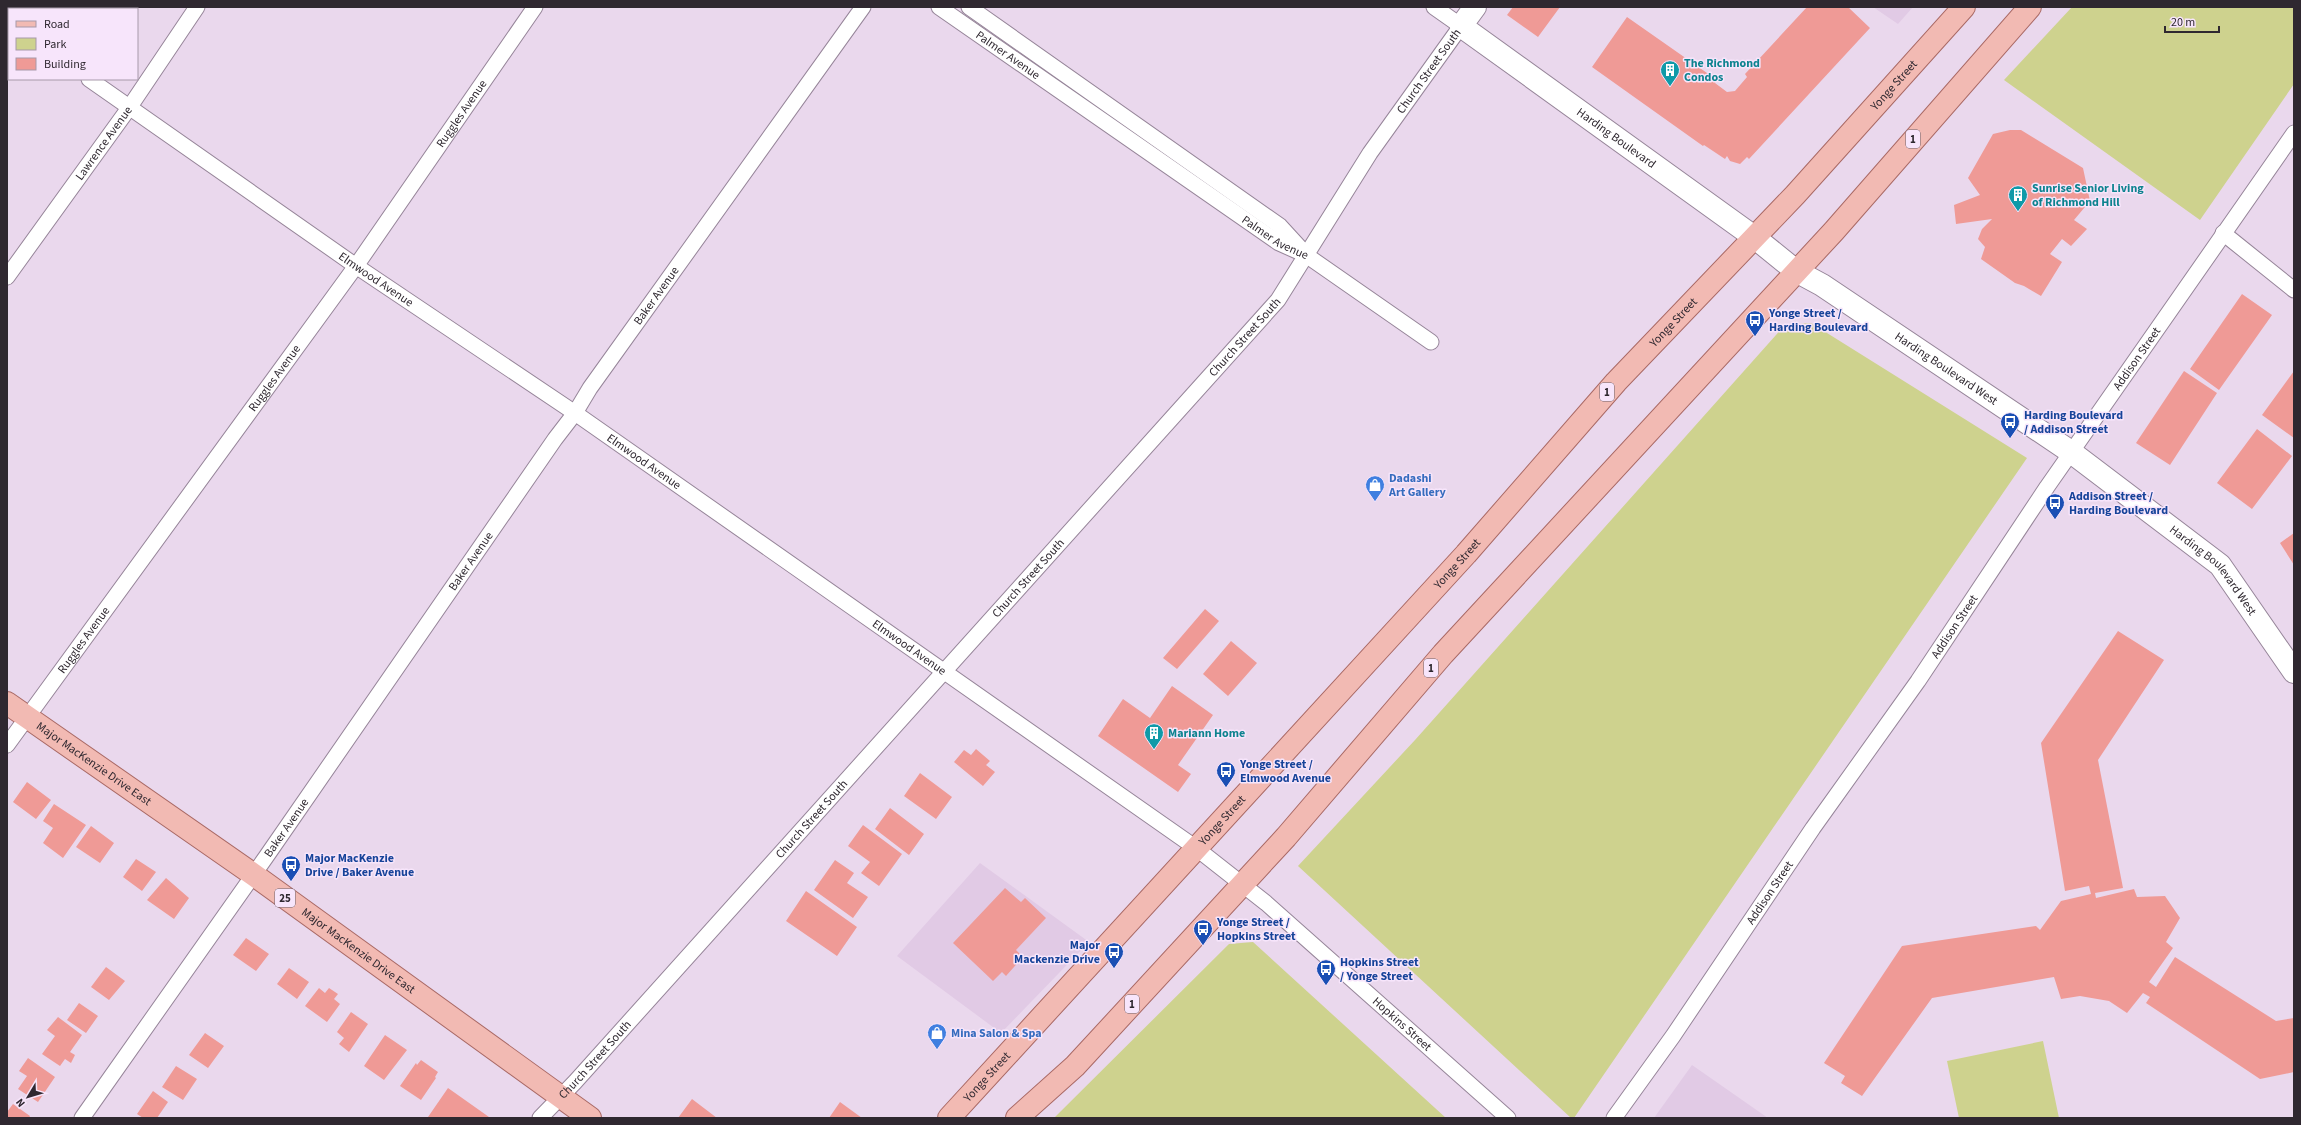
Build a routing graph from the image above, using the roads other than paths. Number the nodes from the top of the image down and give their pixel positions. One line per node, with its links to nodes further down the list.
1 (197, 7): 12 (street, Lawrence Avenue)
2 (535, 7): 17 (street, Ruggles Avenue)
3 (863, 7): 22 (street, Baker Avenue)
4 (939, 7): 16 (street, Palmer Avenue)
5 (969, 7): 16 (street, Palmer Avenue)
6 (1434, 7): 10 (street, Harding Boulevard)
7 (1475, 7): 10 (street, Church Street South)
8 (1964, 7): 15 (main road, Yonge Street / 1)
9 (2030, 7): 18 (main road, 1)
10 (1461, 26): 15 (street, Harding Boulevard); 16 (street, Church Street South)
11 (90, 80): 12 (street, Elmwood Avenue)
12 (129, 108): 17 (street, Elmwood Avenue); 19 (street, Lawrence Avenue)
13 (2294, 133): 14 (street, Addison Street)
14 (2223, 233): 20 (street); 23 (street, Addison Street)
15 (1754, 237): 18 (street, Harding Boulevard); 29 (main road, Yonge Street / 1)
16 (1306, 255): 21 (street); 25 (street, Church Street South)
17 (356, 266): 22 (street, Elmwood Avenue); 27 (street, Ruggles Avenue)
18 (1796, 271): 23 (street, Harding Boulevard West); 31 (main road, 1)
19 (7, 276)
20 (2294, 290)
21 (1431, 342)
22 (575, 414): 25 (street, Elmwood Avenue); 30 (street, Baker Avenue)
23 (2071, 452): 24 (street, Harding Boulevard West); 39 (street, Addison Street)
24 (2294, 672)
25 (944, 673): 29 (street, Elmwood Avenue); 32 (street, Church Street South)
26 (7, 703): 27 (main road, Major MacKenzie Drive East / 25)
27 (27, 717): 28 (street, Ruggles Avenue); 30 (main road, Major MacKenzie Drive East / 25)
28 (7, 745)
29 (1196, 848): 31 (street, Elmwood Avenue); 36 (main road, Yonge Street / 1)
30 (254, 875): 32 (main road, Major MacKenzie Drive East / 25); 33 (street, Baker Avenue)
31 (1241, 884): 37 (main road, 1); 38 (street, Hopkins Street)
32 (559, 1097): 34 (street, Church Street South); 35 (main road, Major MacKenzie Drive East / 25)
33 (82, 1118)
34 (540, 1118)
35 (590, 1118)
36 (949, 1118)
37 (1017, 1118)
38 (1508, 1118)
39 (1614, 1118)

